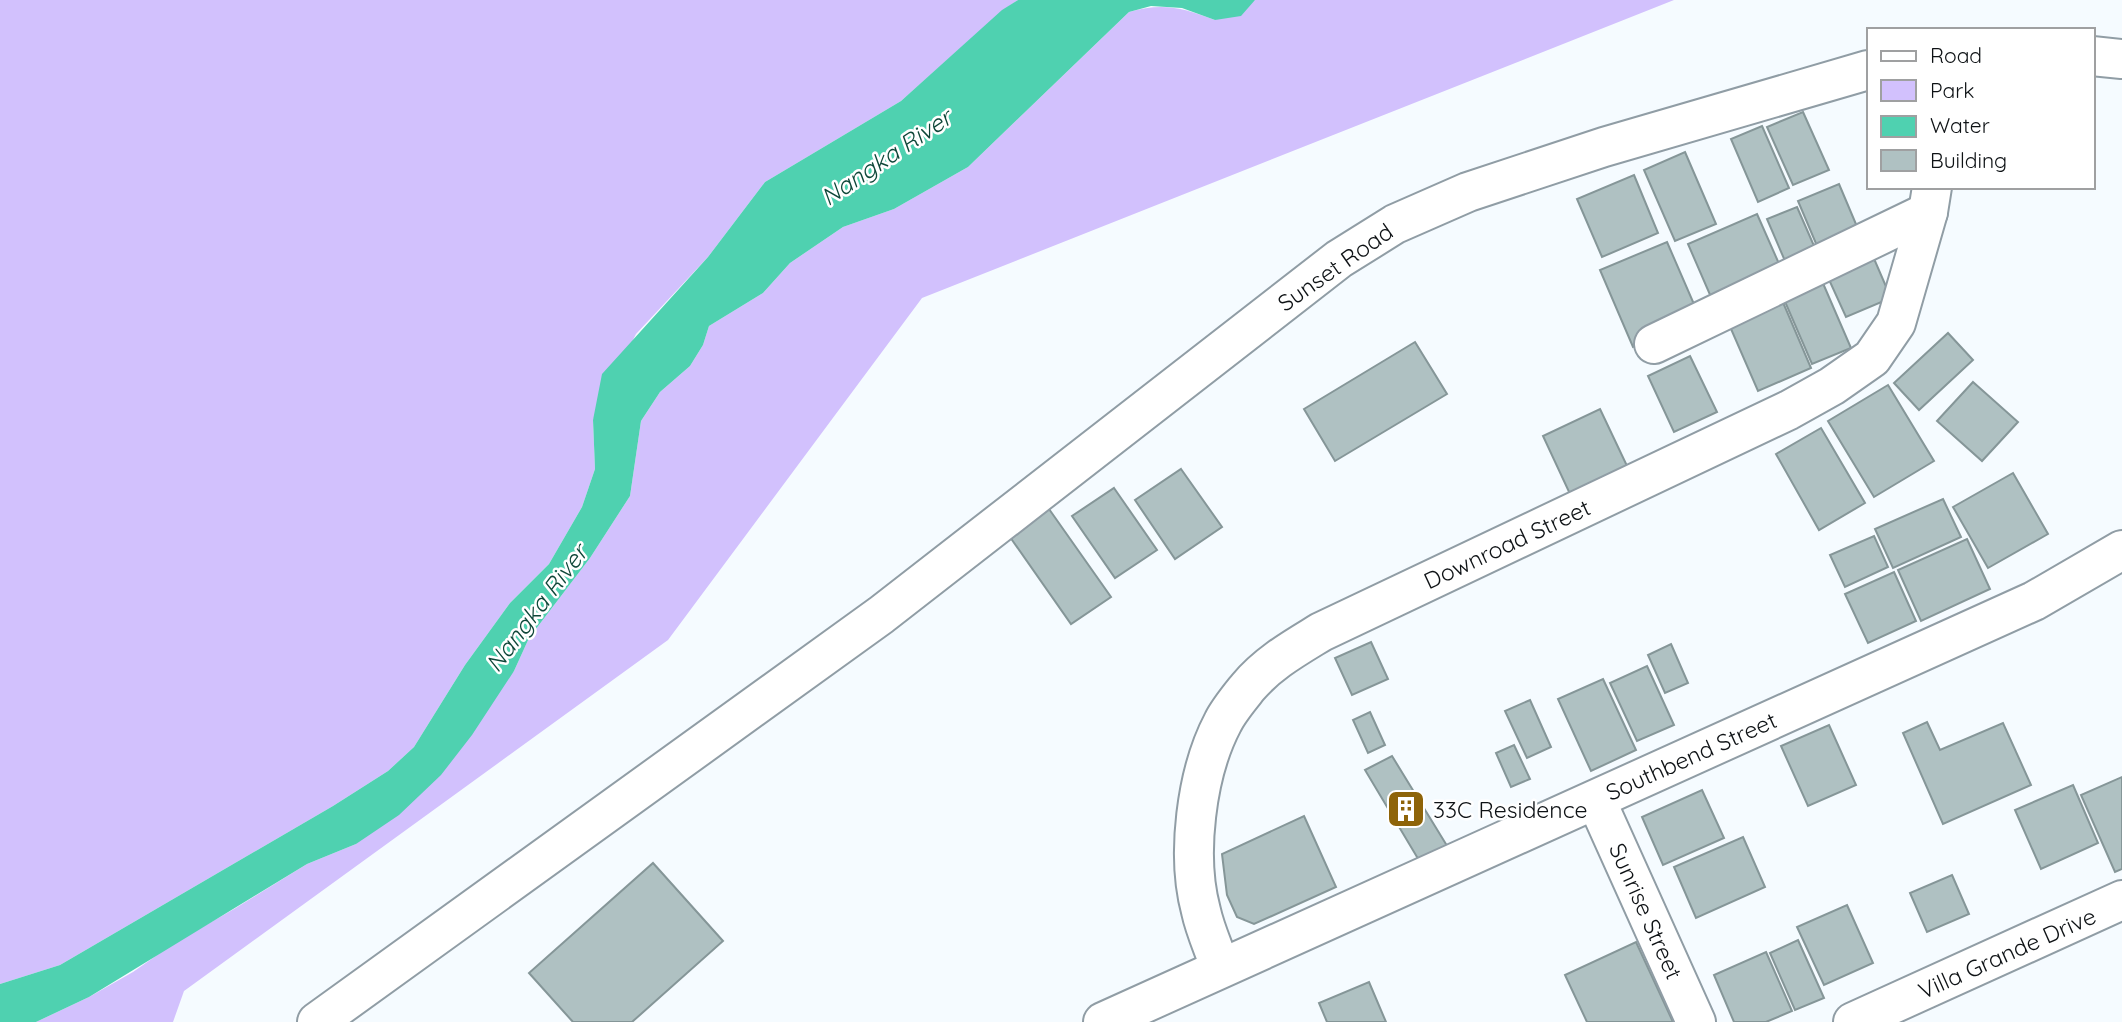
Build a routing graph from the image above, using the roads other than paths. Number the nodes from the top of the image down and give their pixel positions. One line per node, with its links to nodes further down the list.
1 (2094, 56): 2 (street)
2 (2122, 59)
3 (1867, 70): 10 (street, Sunset Road)
4 (1930, 200): 5 (street); 9 (street, Downroad Street)
5 (1654, 344)
6 (2122, 550): 7 (street, Southbend Street)
7 (1596, 800): 9 (street, Southbend Street); 12 (street, Sunrise Street)
8 (2120, 906): 13 (street, Villa Grande Drive)
9 (1220, 967): 11 (street, Southbend Street)
10 (317, 1022)
11 (1103, 1022)
12 (1696, 1022)
13 (1853, 1022)

